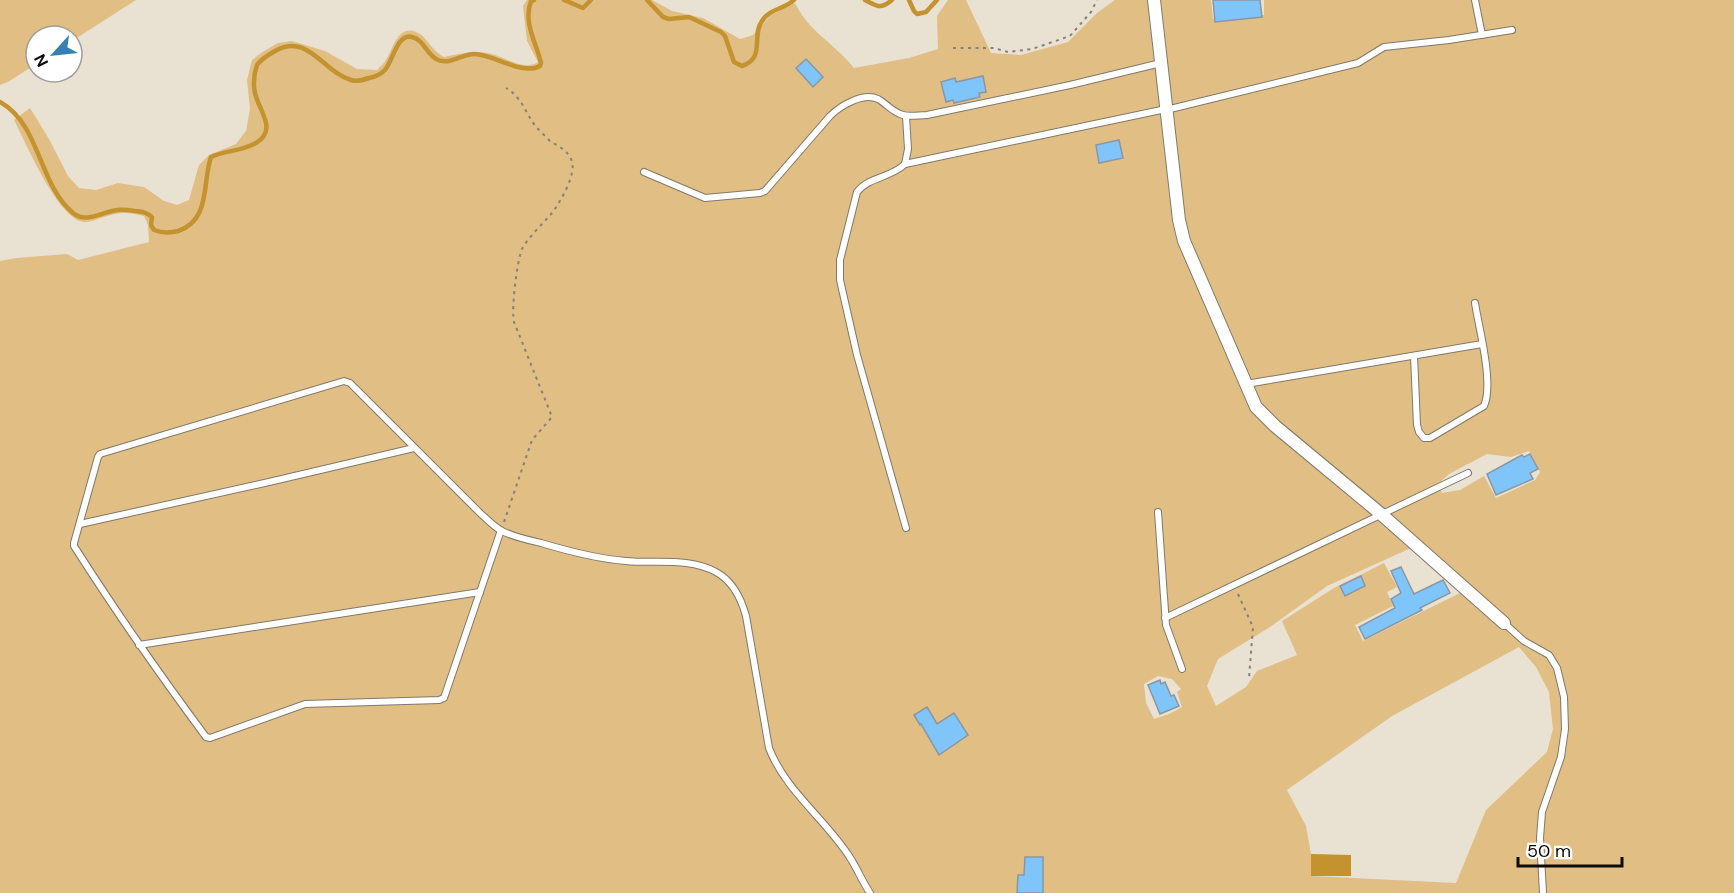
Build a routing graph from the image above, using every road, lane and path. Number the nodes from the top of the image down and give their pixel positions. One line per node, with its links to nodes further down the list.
1 (1098, 0): 6 (path)
2 (1154, 0): 7 (street)
3 (1475, 0): 5 (lane)
4 (1512, 30): 5 (lane)
5 (1482, 35): 9 (lane)
6 (953, 48)
7 (1161, 63): 9 (street); 10 (lane)
8 (506, 88): 23 (path)
9 (1166, 110): 11 (lane); 16 (street)
10 (906, 116): 11 (lane); 12 (lane)
11 (904, 164): 22 (lane)
12 (644, 172)
13 (1475, 303): 14 (lane)
14 (1482, 344): 15 (lane); 15 (lane)
15 (1414, 356): 16 (lane)
16 (1245, 384): 20 (street)
17 (414, 448): 21 (lane); 21 (lane); 23 (lane)
18 (1468, 473): 20 (lane)
19 (1158, 512): 26 (lane)
20 (1381, 514): 24 (lane); 27 (street)
21 (80, 524): 28 (lane)
22 (906, 528)
23 (501, 530): 25 (lane); 31 (lane)
24 (1233, 585): 26 (lane); 30 (path)
25 (480, 592): 28 (lane); 28 (lane)
26 (1165, 618): 29 (lane)
27 (1504, 623): 32 (lane)
28 (139, 645)
29 (1182, 669)
30 (1249, 678)
31 (870, 893)
32 (1543, 893)

